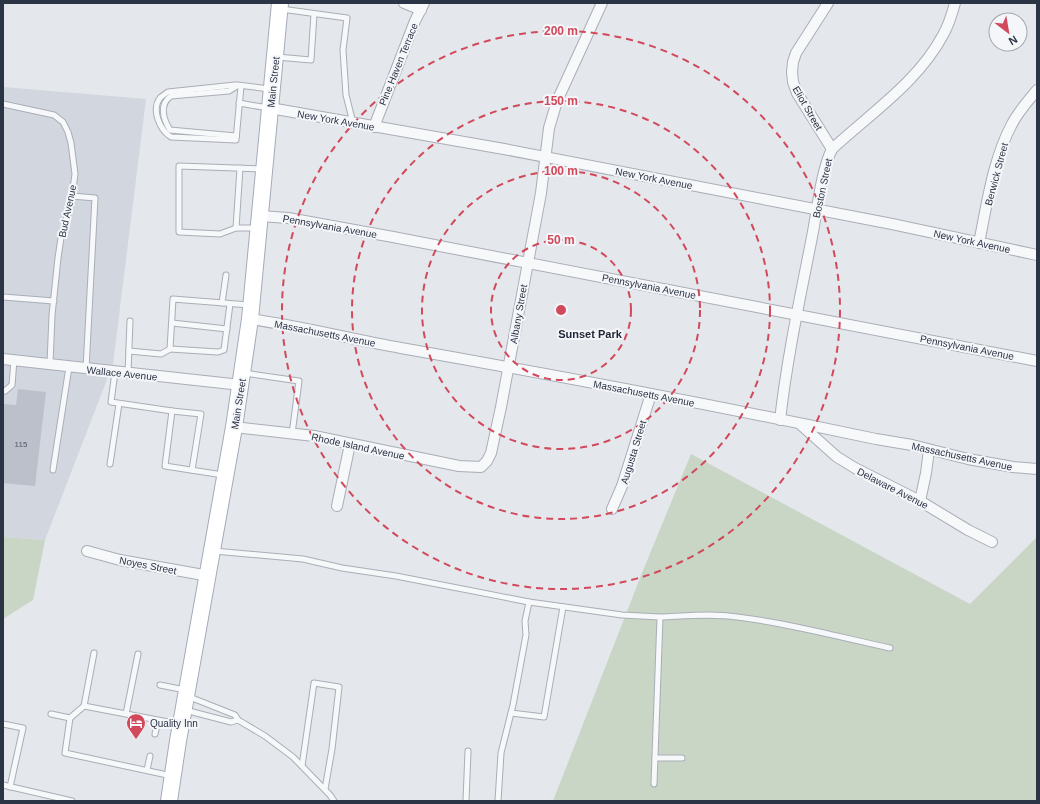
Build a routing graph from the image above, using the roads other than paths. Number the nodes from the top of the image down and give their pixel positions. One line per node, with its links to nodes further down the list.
1 (404, 3): 6 (street)
2 (602, 3): 18 (street, Albany Street)
3 (828, 3): 17 (street, Eliot Street)
4 (955, 3): 17 (street, Boston Street)
5 (280, 6): 7 (lane); 8 (main road, Main Street)
6 (422, 6): 16 (street, Pine Haven Terrace)
7 (314, 14): 8 (lane); 15 (lane)
8 (276, 57): 10 (main road, Main Street)
9 (239, 86): 10 (lane); 12 (lane); 12 (lane)
10 (272, 90): 14 (main road, Main Street)
11 (1037, 90): 25 (street, Berwick Street)
12 (240, 103): 14 (lane)
13 (3, 104): 21 (lane, Bud Avenue)
14 (270, 108): 15 (street, New York Avenue); 20 (main road, Main Street)
15 (353, 123): 16 (street, New York Avenue)
16 (374, 127): 18 (street, New York Avenue)
17 (832, 149): 22 (street, Boston Street)
18 (546, 158): 22 (street, New York Avenue); 27 (street, Albany Street)
19 (240, 168): 20 (lane); 24 (lane); 24 (lane)
20 (265, 169): 23 (main road, Main Street)
21 (72, 196): 30 (lane, Bud Avenue); 46 (lane)
22 (817, 210): 25 (street, New York Avenue); 34 (street, Boston Street)
23 (259, 222): 24 (lane); 27 (street, Pennsylvania Avenue); 33 (main road, Main Street)
24 (236, 228)
25 (978, 243): 26 (street, New York Avenue)
26 (1037, 255)
27 (528, 263): 34 (street, Pennsylvania Avenue); 45 (street, Albany Street)
28 (226, 275): 31 (lane)
29 (3, 297): 30 (lane)
30 (54, 301): 43 (lane, Bud Avenue)
31 (222, 303): 32 (lane); 36 (lane)
32 (230, 304): 33 (lane); 37 (lane)
33 (250, 312): 45 (street, Massachusetts Avenue); 49 (main road, Main Street)
34 (797, 315): 42 (street, Pennsylvania Avenue); 54 (street, Boston Street)
35 (130, 321): 39 (lane)
36 (172, 323): 37 (lane); 38 (lane)
37 (227, 329): 38 (lane)
38 (170, 349): 39 (lane)
39 (129, 351): 48 (lane)
40 (3, 359): 41 (street, Wallace Avenue)
41 (14, 360): 43 (street, Wallace Avenue); 50 (lane)
42 (1037, 361)
43 (50, 364): 44 (street, Wallace Avenue)
44 (69, 367): 46 (street, Wallace Avenue); 63 (lane)
45 (508, 367): 51 (street, Massachusetts Avenue); 61 (street, Albany Street)
46 (86, 369): 47 (street, Wallace Avenue)
47 (115, 372): 48 (street, Wallace Avenue); 52 (lane)
48 (128, 373): 49 (street, Wallace Avenue)
49 (242, 379): 56 (main road, Main Street); 57 (lane)
50 (3, 391)
51 (651, 394): 54 (street, Massachusetts Avenue); 68 (street, Augusta Street)
52 (119, 404): 53 (lane); 60 (lane)
53 (172, 411): 64 (lane); 64 (lane)
54 (780, 420): 55 (street, Massachusetts Avenue)
55 (800, 424): 59 (street, Massachusetts Avenue); 66 (street, Delaware Avenue)
56 (234, 427): 57 (street, Rhode Island Avenue); 65 (main road, Main Street)
57 (292, 434): 58 (street, Rhode Island Avenue)
58 (350, 444): 61 (street, Rhode Island Avenue); 67 (street)
59 (929, 450): 62 (street, Massachusetts Avenue); 66 (street)
60 (110, 464)
61 (481, 467)
62 (1037, 469)
63 (53, 470)
64 (192, 470): 65 (lane)
65 (226, 475): 70 (main road, Main Street)
66 (920, 501): 69 (street, Delaware Avenue)
67 (337, 506)
68 (612, 509)
69 (992, 542)
70 (213, 550): 72 (main road, Main Street); 73 (lane)
71 (87, 551): 72 (street, Noyes Street)
72 (209, 576): 80 (main road, Main Street)
73 (528, 602): 74 (lane); 82 (lane)
74 (563, 607): 75 (lane); 82 (lane)
75 (660, 617): 76 (lane); 92 (lane)
76 (890, 648)
77 (94, 653): 81 (lane)
78 (138, 654): 84 (lane)
79 (160, 685): 80 (lane)
80 (185, 705): 86 (lane); 86 (lane); 87 (lane); 96 (main road, Main Street)
81 (84, 706): 84 (lane); 85 (lane)
82 (511, 713): 105 (lane)
83 (51, 714): 85 (lane)
84 (126, 714): 87 (lane)
85 (70, 718): 95 (lane)
86 (238, 720): 94 (lane)
87 (158, 721): 89 (lane)
88 (3, 724): 99 (lane)
89 (155, 734)
90 (468, 751): 104 (lane)
91 (150, 756): 95 (lane)
92 (655, 758): 93 (lane); 97 (lane)
93 (682, 758)
94 (302, 766): 100 (lane); 100 (lane)
95 (147, 770): 96 (lane)
96 (173, 776): 102 (main road, Main Street)
97 (654, 784)
98 (3, 785): 99 (lane)
99 (10, 787): 101 (lane)
100 (325, 789): 103 (lane)
101 (72, 801)
102 (169, 801)
103 (334, 801)
104 (466, 801)
105 (498, 801)

